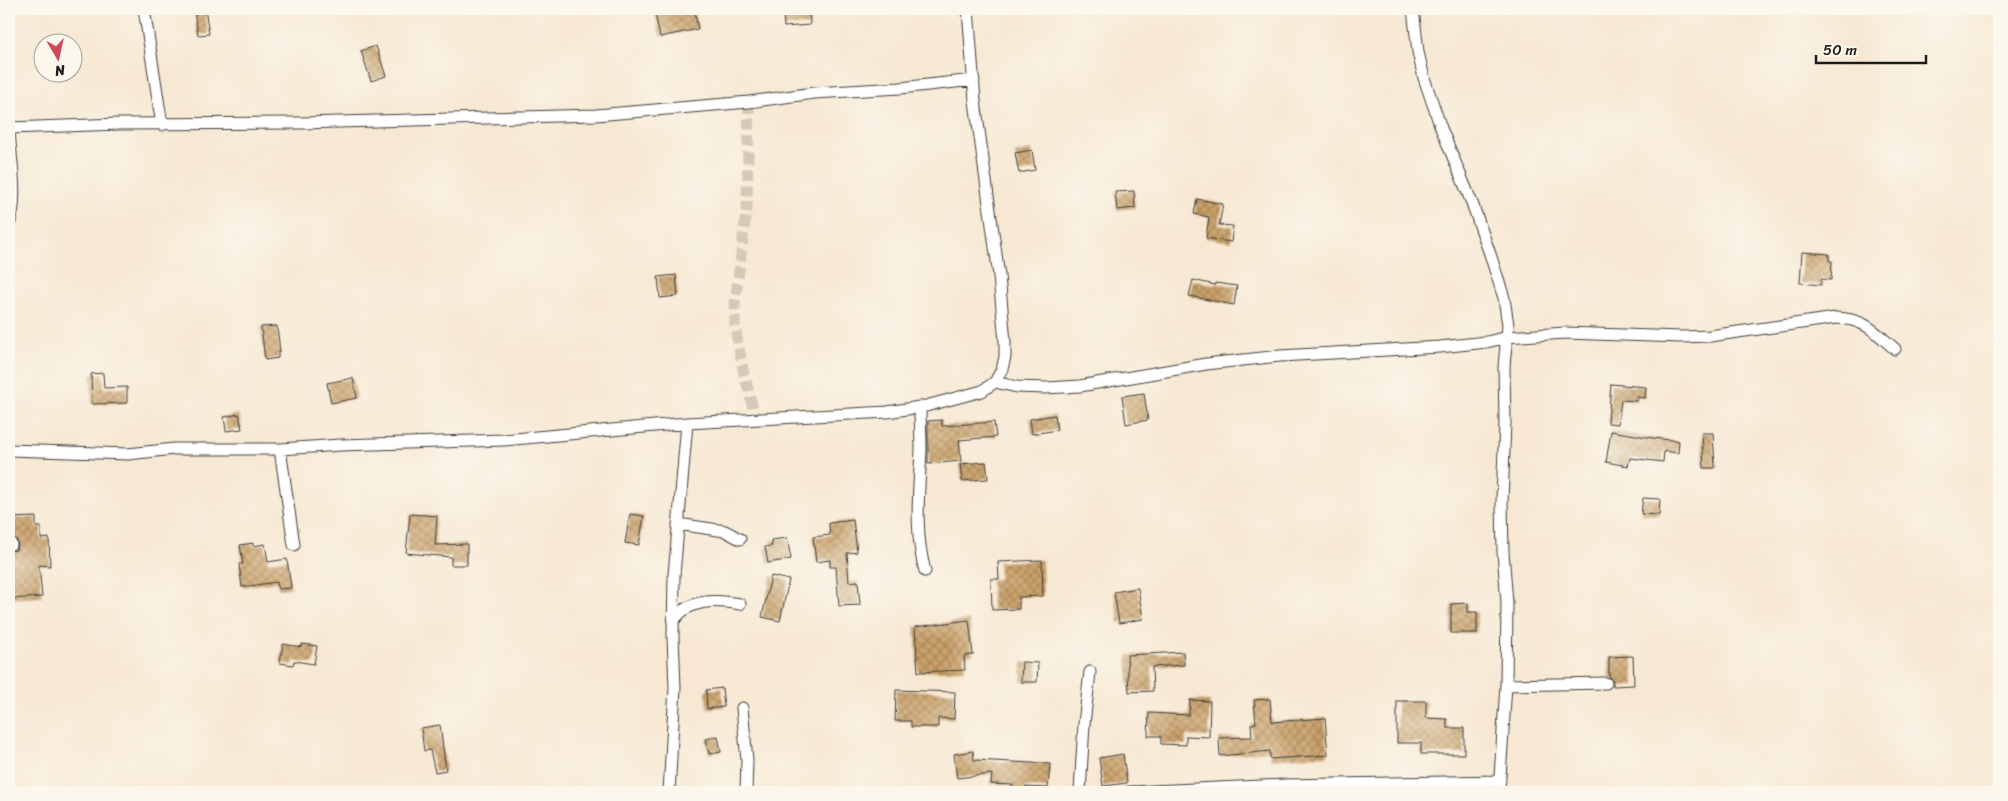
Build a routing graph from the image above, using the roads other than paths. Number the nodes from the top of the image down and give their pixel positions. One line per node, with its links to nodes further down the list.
1 (144, 9): 5 (street)
2 (968, 9): 4 (street)
3 (1413, 9): 8 (street)
4 (974, 80): 5 (street); 10 (street)
5 (162, 125): 6 (street)
6 (9, 129): 7 (street)
7 (9, 224)
8 (1506, 337): 9 (street); 10 (street); 23 (street)
9 (1895, 348)
10 (995, 382): 11 (street)
11 (920, 407): 12 (street); 18 (street)
12 (687, 424): 13 (street); 15 (street)
13 (280, 449): 14 (street); 17 (street)
14 (9, 450)
15 (678, 524): 16 (street); 20 (street)
16 (740, 539)
17 (294, 545)
18 (926, 571)
19 (740, 604): 20 (street)
20 (674, 620): 27 (street)
21 (1090, 672): 29 (street)
22 (1606, 683): 23 (street)
23 (1506, 685): 25 (street)
24 (742, 708): 28 (street)
25 (1500, 786): 26 (street)
26 (1340, 788): 30 (street)
27 (669, 792)
28 (746, 792)
29 (1080, 792)
30 (1129, 792)

